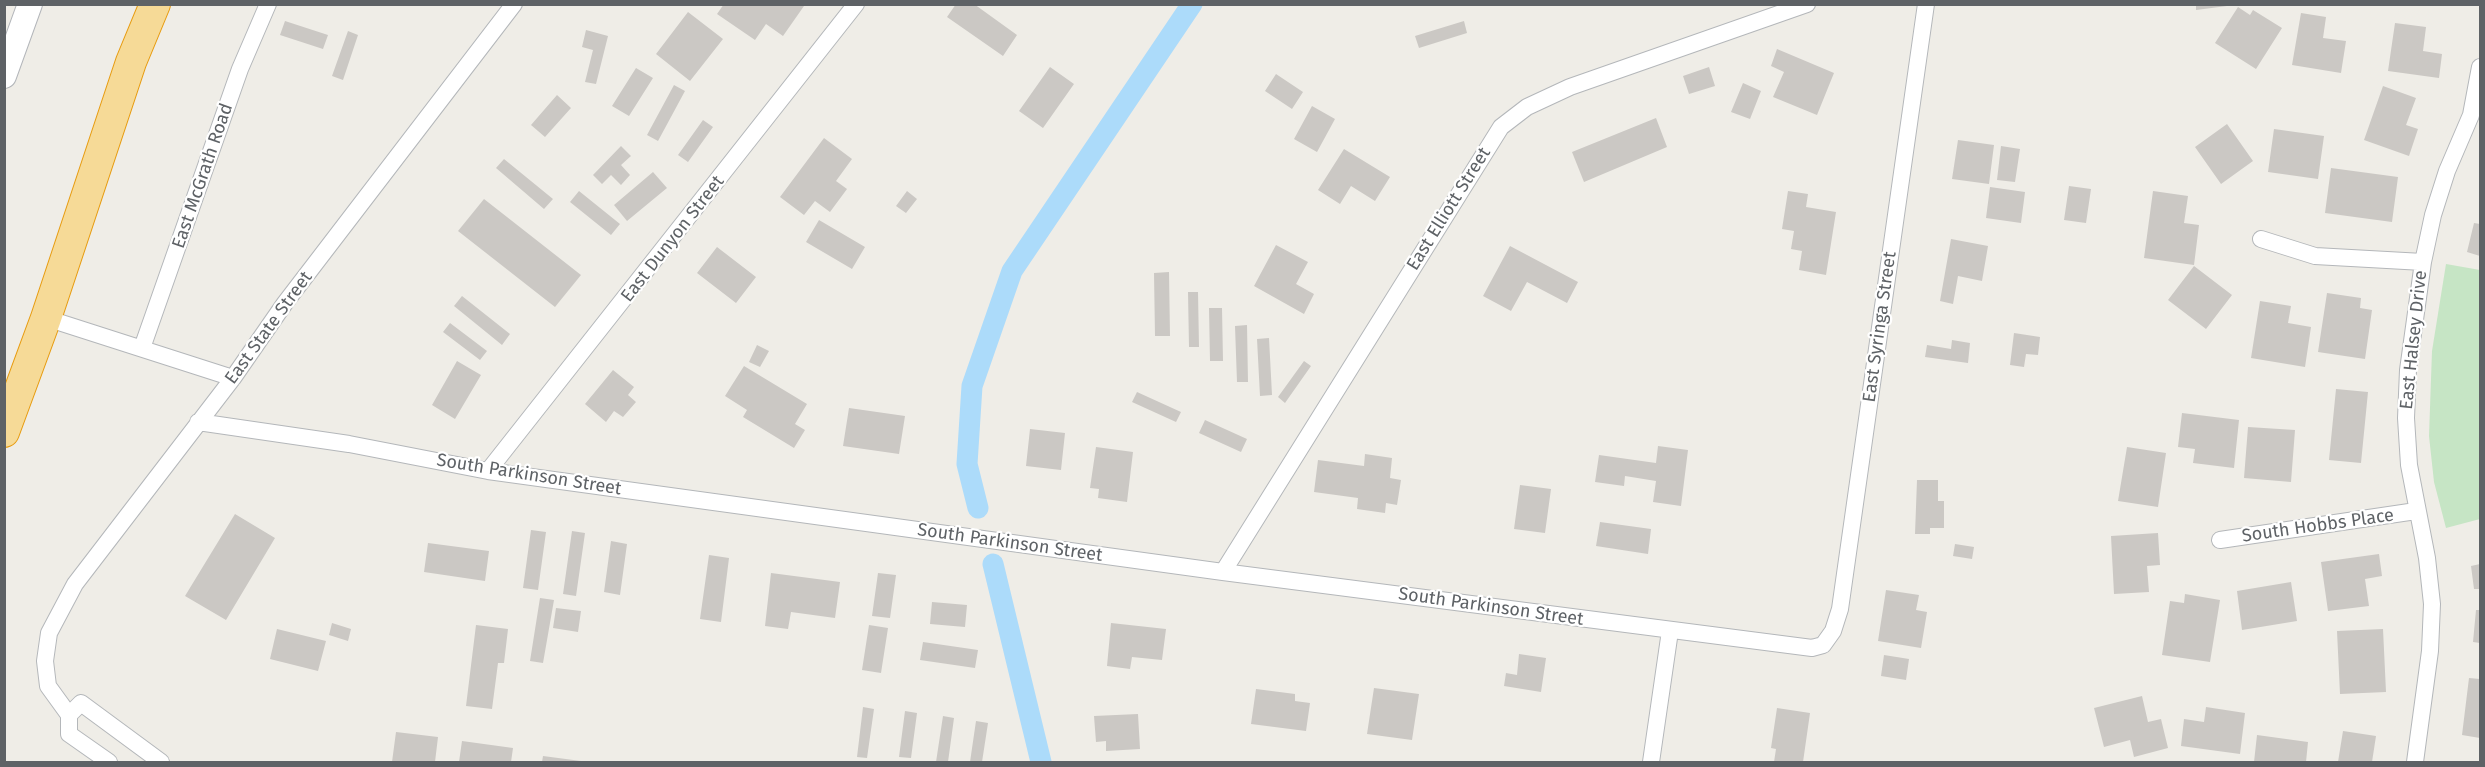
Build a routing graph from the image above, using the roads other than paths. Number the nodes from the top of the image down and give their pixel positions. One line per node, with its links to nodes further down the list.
1 (30, 4): 9 (street)
2 (154, 4): 12 (highway)
3 (268, 4): 13 (street, East McGrath Road)
4 (514, 4): 14 (street, East State Street)
5 (856, 4): 17 (street, East Dunyon Street)
6 (1807, 4): 20 (street, East Elliott Street)
7 (1926, 4): 22 (street, East Syringa Street)
8 (2481, 67): 11 (street, East Halsey Drive)
9 (4, 76)
10 (2261, 239): 11 (street)
11 (2423, 262): 18 (street, East Halsey Drive)
12 (46, 318): 13 (street); 16 (highway)
13 (142, 348): 14 (street)
14 (233, 378): 15 (street, East State Street)
15 (198, 422): 17 (street, South Parkinson Street); 23 (street, East State Street)
16 (4, 432)
17 (488, 471): 20 (street, South Parkinson Street)
18 (2416, 512): 19 (street, South Hobbs Place); 27 (street, East Halsey Drive)
19 (2220, 540)
20 (1223, 572): 21 (street, South Parkinson Street)
21 (1670, 631): 22 (street, South Parkinson Street); 26 (street)
22 (1824, 645)
23 (69, 715): 24 (street); 25 (street)
24 (109, 762)
25 (161, 762)
26 (1651, 762)
27 (2415, 762)

